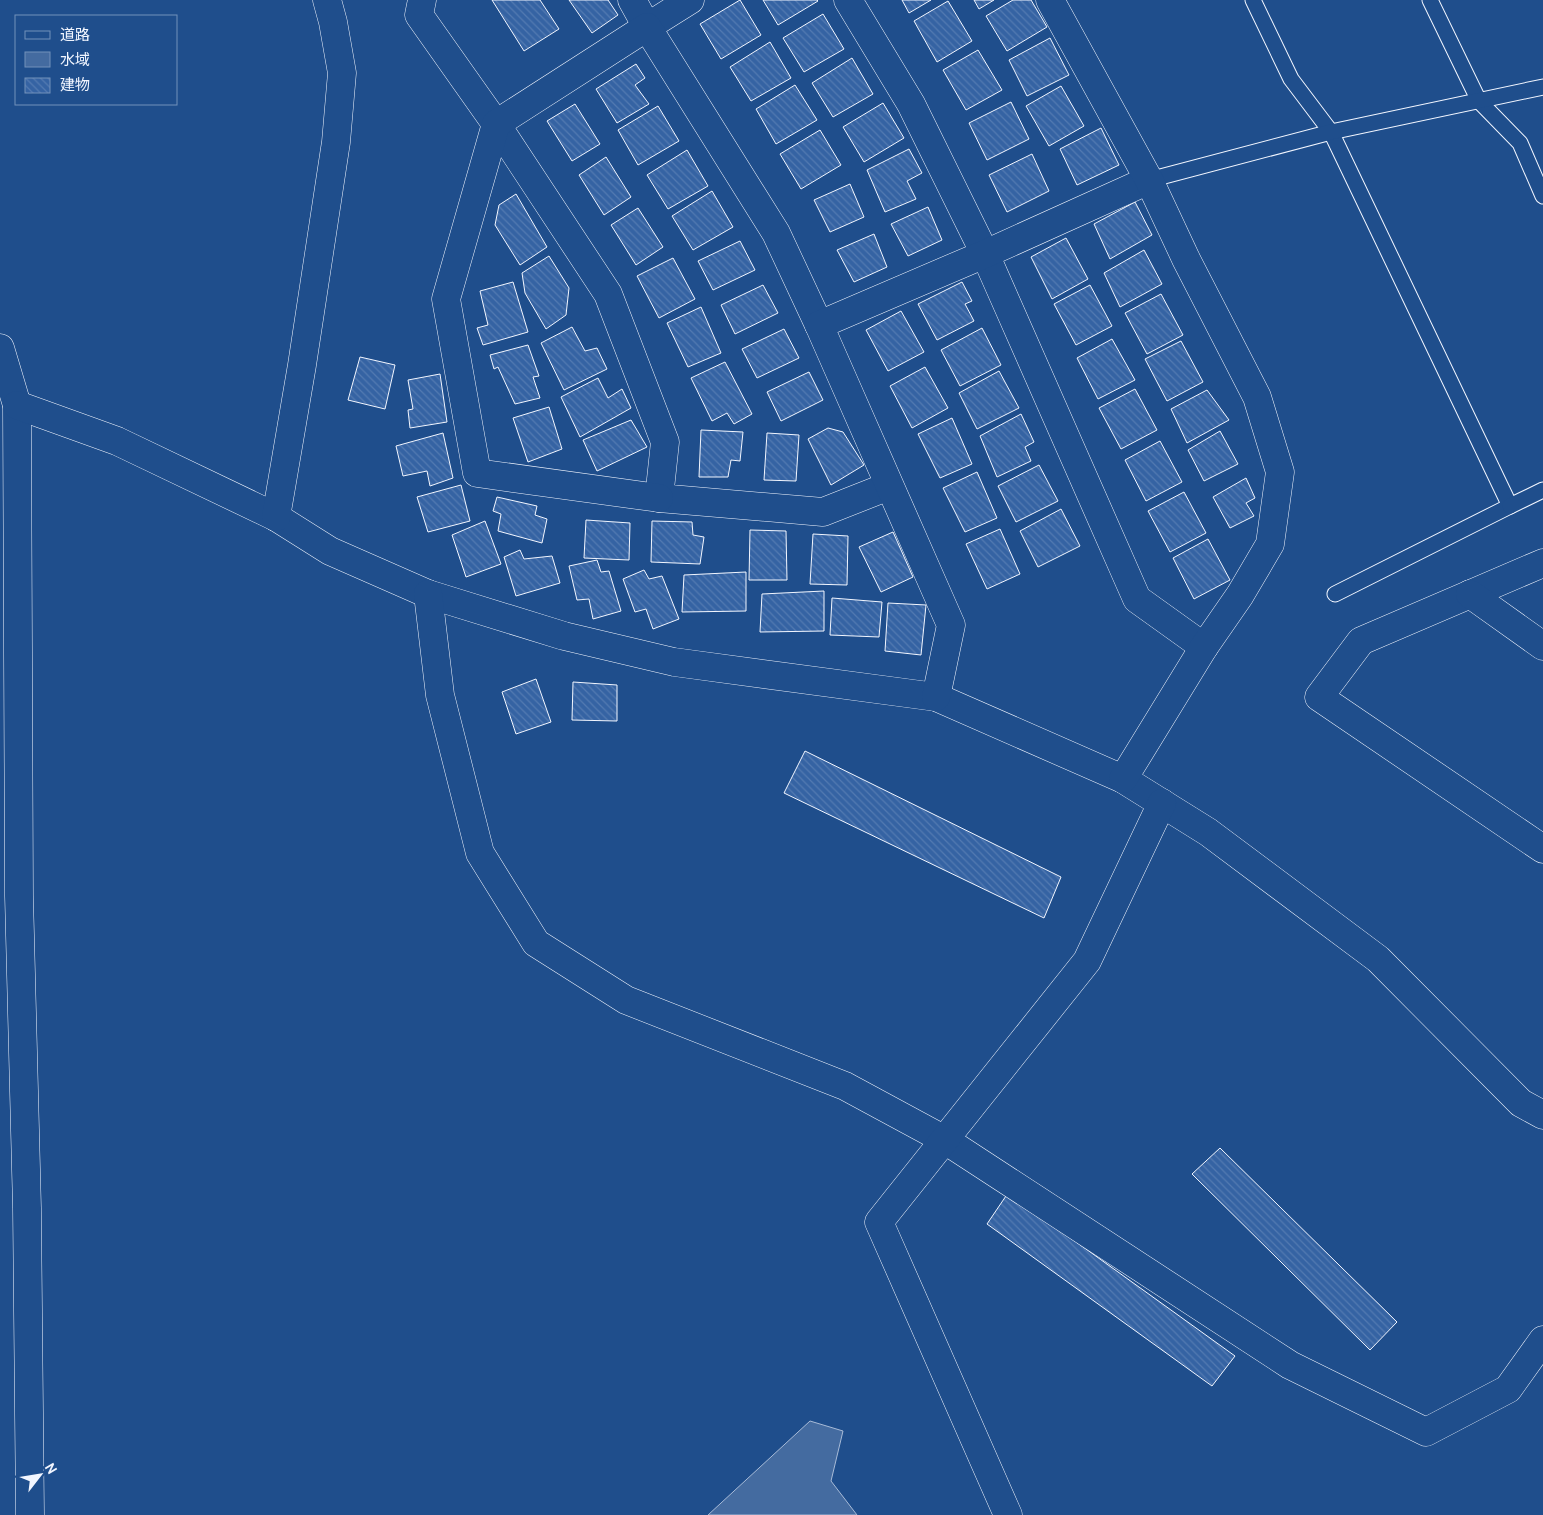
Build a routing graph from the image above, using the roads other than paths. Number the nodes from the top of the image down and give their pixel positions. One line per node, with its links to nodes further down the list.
1 (327, 0): 24 (street)
2 (422, 0): 12 (street)
3 (632, 0): 9 (street)
4 (690, 0): 9 (street)
5 (848, 0): 16 (street)
6 (1050, 0): 14 (street)
7 (1253, 0): 13 (lane)
8 (1430, 0): 11 (lane)
9 (647, 26): 12 (street); 17 (street)
10 (1543, 87): 11 (lane)
11 (1479, 100): 13 (lane); 15 (lane)
12 (496, 124): 22 (street); 22 (street)
13 (1331, 132): 14 (lane); 23 (lane)
14 (1149, 180): 16 (street); 30 (street)
15 (1543, 196)
16 (985, 254): 17 (street); 30 (street)
17 (819, 325): 20 (street)
18 (0, 348): 19 (street)
19 (17, 405): 24 (street); 38 (street)
20 (889, 486): 22 (street); 31 (street)
21 (1543, 490): 23 (lane)
22 (659, 498)
23 (1510, 506): 27 (lane)
24 (276, 517): 26 (street)
25 (1543, 563): 28 (street)
26 (428, 594): 31 (street); 36 (street)
27 (1335, 594)
28 (1470, 594): 29 (street); 34 (street)
29 (1543, 646)
30 (1204, 647): 32 (street)
31 (936, 697): 32 (street)
32 (1123, 779): 33 (street)
33 (1162, 803): 35 (street); 36 (street)
34 (1543, 849)
35 (1543, 1115)
36 (945, 1140): 37 (street); 39 (street)
37 (1543, 1340)
38 (30, 1515)
39 (1008, 1515)

